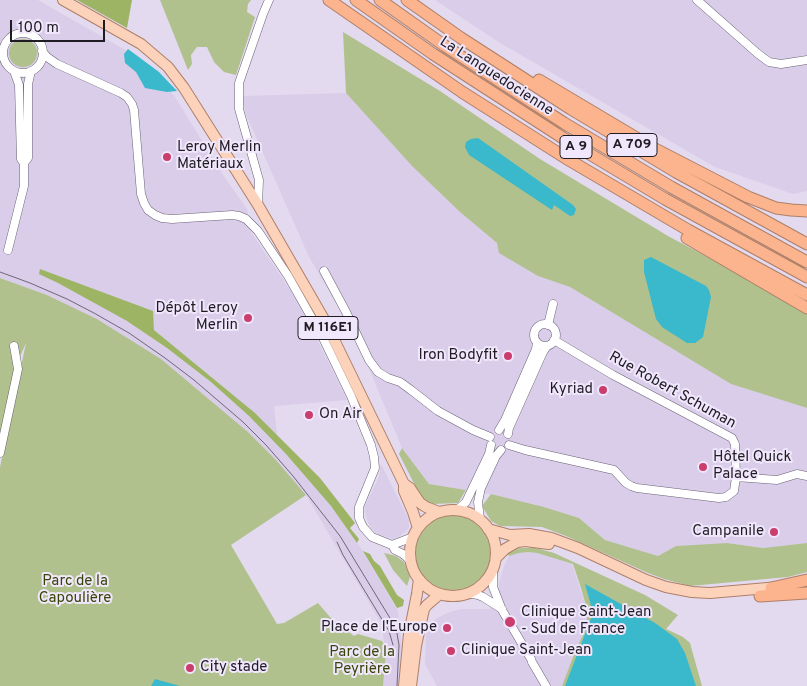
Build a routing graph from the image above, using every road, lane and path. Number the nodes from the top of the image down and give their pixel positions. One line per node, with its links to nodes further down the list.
1 (63, 0): 19 (main road, M 116E1)
2 (269, 0): 19 (street)
3 (329, 0): 17 (highway)
4 (356, 0): 25 (highway, La Languedocienne / A 9)
5 (380, 0): 23 (highway, La Languedocienne / A 9)
6 (407, 0): 8 (highway, A 709)
7 (697, 0): 12 (street)
8 (435, 19): 20 (highway); 21 (highway, A 709)
9 (4, 40): 10 (street); 11 (street)
10 (42, 51): 13 (street); 14 (street)
11 (2, 54): 15 (street)
12 (807, 60)
13 (40, 64): 14 (street); 16 (street)
14 (57, 64): 49 (street)
15 (14, 71): 16 (street); 18 (street)
16 (31, 72): 18 (street)
17 (569, 160): 26 (highway); 28 (highway)
18 (24, 163): 22 (street)
19 (258, 205): 42 (main road, M 116E1)
20 (807, 210)
21 (807, 244)
22 (8, 250)
23 (807, 262)
24 (324, 271): 36 (street)
25 (807, 277)
26 (807, 295)
27 (553, 304): 29 (street)
28 (807, 308)
29 (548, 325): 30 (street); 31 (street)
30 (554, 340): 33 (street); 41 (street, Rue Robert Schuman)
31 (537, 343): 33 (street); 34 (street)
32 (14, 346): 39 (street)
33 (547, 346): 35 (street)
34 (499, 430): 35 (street); 36 (street)
35 (508, 434): 37 (street)
36 (490, 441): 38 (street); 43 (street)
37 (509, 444): 38 (street); 41 (street, Rue Robert Schuman)
38 (501, 450): 45 (street)
39 (0, 453)
40 (807, 476): 41 (street)
41 (736, 477)
42 (404, 484): 44 (main road, M 116E1); 46 (main road, M 116E1)
43 (458, 510): 44 (main road); 45 (main road)
44 (439, 512): 46 (main road)
45 (480, 520): 47 (main road)
46 (418, 528): 48 (main road)
47 (488, 529): 50 (main road); 56 (main road)
48 (413, 538): 49 (street); 51 (main road)
49 (392, 546): 51 (street)
50 (496, 558): 52 (main road); 61 (main road)
51 (411, 561): 53 (main road)
52 (493, 571): 58 (main road); 62 (street)
53 (419, 579): 60 (main road); 63 (main road)
54 (807, 580): 56 (highway)
55 (807, 585): 56 (main road)
56 (771, 588)
57 (807, 589): 61 (main road)
58 (468, 593): 60 (main road); 62 (street)
59 (807, 593): 61 (highway)
60 (440, 594): 63 (main road)
61 (760, 596)
62 (502, 610): 66 (street)
63 (413, 635): 64 (main road); 65 (main road)
64 (404, 686)
65 (411, 686)
66 (546, 686)

